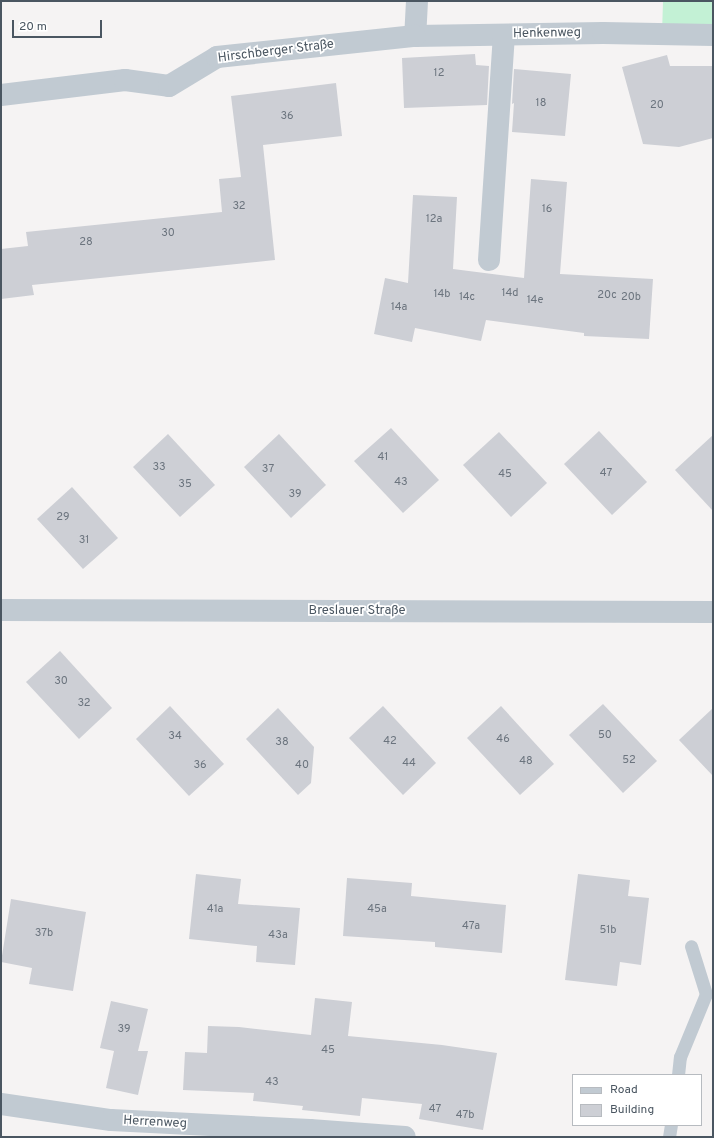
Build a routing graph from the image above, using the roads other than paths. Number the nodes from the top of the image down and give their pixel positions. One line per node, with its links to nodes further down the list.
1 (417, 1): 4 (street)
2 (504, 35): 3 (street, Henkenweg); 4 (street, Henkenweg); 6 (street)
3 (713, 35)
4 (416, 36): 5 (street, Hirschberger Straße)
5 (1, 95)
6 (489, 260)
7 (1, 610): 8 (street, Breslauer Straße)
8 (713, 612)
9 (691, 946): 10 (lane)
10 (678, 1074)
11 (1, 1104): 13 (street, Herrenweg)
12 (670, 1126): 16 (lane)
13 (146, 1130): 14 (street, Herrenweg)
14 (310, 1134): 15 (street, Herrenweg)
15 (405, 1137)
16 (669, 1137)

